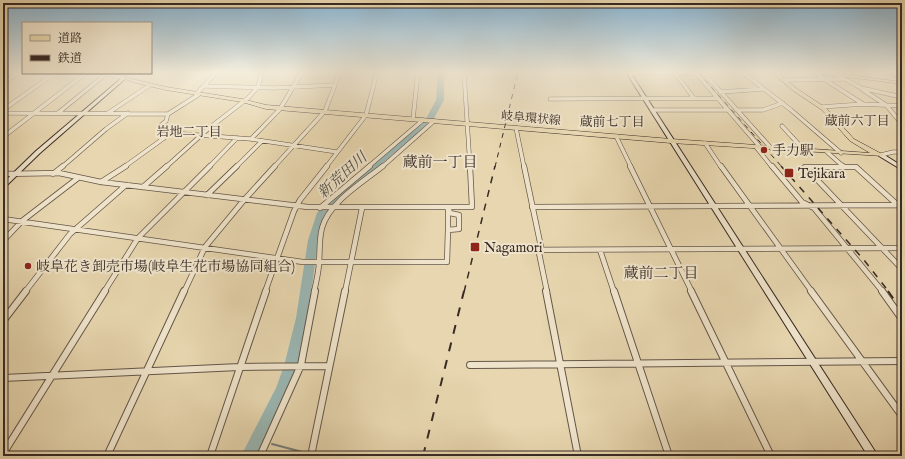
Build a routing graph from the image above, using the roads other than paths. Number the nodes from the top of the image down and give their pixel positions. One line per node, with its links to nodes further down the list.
1 (26, 93): 35 (street)
2 (59, 93): 41 (street)
3 (80, 93): 42 (street)
4 (106, 93): 43 (street)
5 (138, 93): 44 (street)
6 (189, 93): 22 (main road, 岐阜環状線)
7 (252, 93): 28 (street)
8 (289, 93): 33 (street)
9 (332, 93): 39 (street)
10 (372, 93): 47 (street)
11 (416, 93): 48 (street)
12 (466, 93): 51 (street)
13 (641, 93): 27 (street)
14 (690, 93): 23 (street)
15 (714, 93): 25 (street)
16 (721, 93): 38 (street)
17 (770, 93): 29 (street)
18 (801, 93): 34 (main road)
19 (846, 93): 30 (street)
20 (868, 93): 31 (street)
21 (887, 93): 24 (street)
22 (197, 95): 28 (main road, 岐阜環状線); 46 (street)
23 (693, 97): 25 (street); 27 (street)
24 (902, 97)
25 (718, 98): 37 (street)
26 (550, 99): 27 (street)
27 (645, 99): 36 (street)
28 (245, 101): 33 (main road, 岐阜環状線); 56 (street)
29 (783, 103): 38 (street); 71 (street)
30 (863, 104): 31 (street); 34 (street)
31 (886, 105): 32 (street); 52 (street)
32 (902, 106)
33 (281, 107): 39 (main road, 岐阜環状線); 60 (street)
34 (821, 107): 72 (main road)
35 (3, 110)
36 (652, 110): 37 (street); 62 (street)
37 (728, 110): 65 (street)
38 (736, 110): 66 (street)
39 (326, 111): 47 (main road, 岐阜環状線); 64 (street)
40 (3, 113): 41 (street)
41 (34, 113): 42 (street); 58 (street)
42 (57, 113): 43 (street)
43 (83, 113): 44 (street); 77 (street)
44 (108, 113): 45 (street)
45 (128, 113): 46 (street); 76 (street)
46 (168, 114): 55 (street)
47 (366, 115): 48 (main road, 岐阜環状線); 68 (street)
48 (413, 119): 49 (main road, 岐阜環状線)
49 (423, 120): 50 (main road, 岐阜環状線); 94 (street)
50 (434, 121): 51 (main road, 岐阜環状線); 95 (street)
51 (468, 124): 54 (main road, 岐阜環状線); 97 (street)
52 (902, 124)
53 (782, 126): 67 (street)
54 (516, 128): 57 (main road, 岐阜環状線); 93 (street)
55 (171, 133): 56 (street); 79 (street)
56 (200, 136): 59 (street); 82 (street)
57 (616, 136): 62 (main road, 岐阜環状線); 90 (street)
58 (3, 137)
59 (237, 138): 60 (street); 83 (street)
60 (251, 139): 61 (street)
61 (262, 141): 64 (street); 84 (street)
62 (672, 141): 63 (main road, 岐阜環状線); 91 (street)
63 (705, 143): 65 (main road, 岐阜環状線); 92 (street)
64 (294, 146): 68 (street); 85 (street)
65 (758, 147): 66 (main road, 岐阜環状線); 86 (street)
66 (771, 148): 67 (main road, 岐阜環状線)
67 (805, 151): 69 (main road, 岐阜環状線)
68 (337, 152): 89 (street)
69 (827, 152): 71 (main road, 岐阜環状線); 73 (street)
70 (902, 152): 72 (street)
71 (841, 153): 72 (main road, 岐阜環状線)
72 (881, 156): 74 (street)
73 (844, 167): 87 (street); 88 (street)
74 (902, 168)
75 (3, 174): 77 (street)
76 (53, 174): 77 (street); 78 (street)
77 (14, 175): 81 (street)
78 (78, 178): 79 (street); 100 (street)
79 (101, 182): 80 (street)
80 (126, 185): 82 (street); 101 (street)
81 (3, 186)
82 (143, 187): 83 (street)
83 (183, 192): 84 (street); 103 (street)
84 (207, 195): 85 (street)
85 (244, 200): 89 (street); 105 (street)
86 (807, 205): 87 (street); 92 (street); 106 (street)
87 (841, 205): 88 (street); 107 (street)
88 (897, 205): 98 (street)
89 (297, 206): 94 (street); 115 (street)
90 (650, 206): 91 (street); 93 (street); 114 (street)
91 (713, 206): 92 (street); 109 (street)
92 (748, 206): 110 (street)
93 (532, 207): 112 (street)
94 (322, 208): 95 (street)
95 (334, 208): 96 (street); 116 (street)
96 (362, 208): 97 (street); 117 (street)
97 (448, 208): 102 (street); 102 (street)
98 (902, 210)
99 (3, 219): 100 (street)
100 (22, 221): 101 (street); 104 (street)
101 (75, 228): 103 (street); 120 (street)
102 (447, 230): 117 (street)
103 (138, 238): 105 (street); 132 (street)
104 (3, 241)
105 (205, 247): 115 (street); 131 (street)
106 (849, 248): 107 (street); 110 (street); 119 (street)
107 (881, 248): 108 (street); 118 (street)
108 (902, 248)
109 (741, 249): 110 (street); 114 (street); 123 (street)
110 (781, 249): 121 (street)
111 (504, 250): 112 (street)
112 (540, 250): 113 (street); 124 (street)
113 (600, 250): 114 (street); 125 (street)
114 (671, 250): 126 (street)
115 (278, 258): 116 (street); 130 (street)
116 (318, 262): 117 (street); 127 (street)
117 (351, 263): 129 (street)
118 (902, 269)
119 (902, 319)
120 (3, 321)
121 (862, 361): 122 (street); 123 (street); 134 (street)
122 (902, 361)
123 (813, 362): 126 (street); 143 (street)
124 (560, 363): 125 (street); 128 (street); 140 (street)
125 (638, 363): 126 (street); 141 (street)
126 (726, 363): 142 (street)
127 (300, 365): 129 (street); 130 (street); 138 (street)
128 (470, 365)
129 (329, 366): 139 (street)
130 (239, 367): 131 (street); 137 (street)
131 (146, 372): 132 (street); 136 (street)
132 (51, 376): 133 (street); 135 (street)
133 (3, 378)
134 (902, 416)
135 (3, 454)
136 (107, 456)
137 (210, 456)
138 (260, 456)
139 (311, 456)
140 (578, 456)
141 (669, 456)
142 (771, 456)
143 (874, 456)

